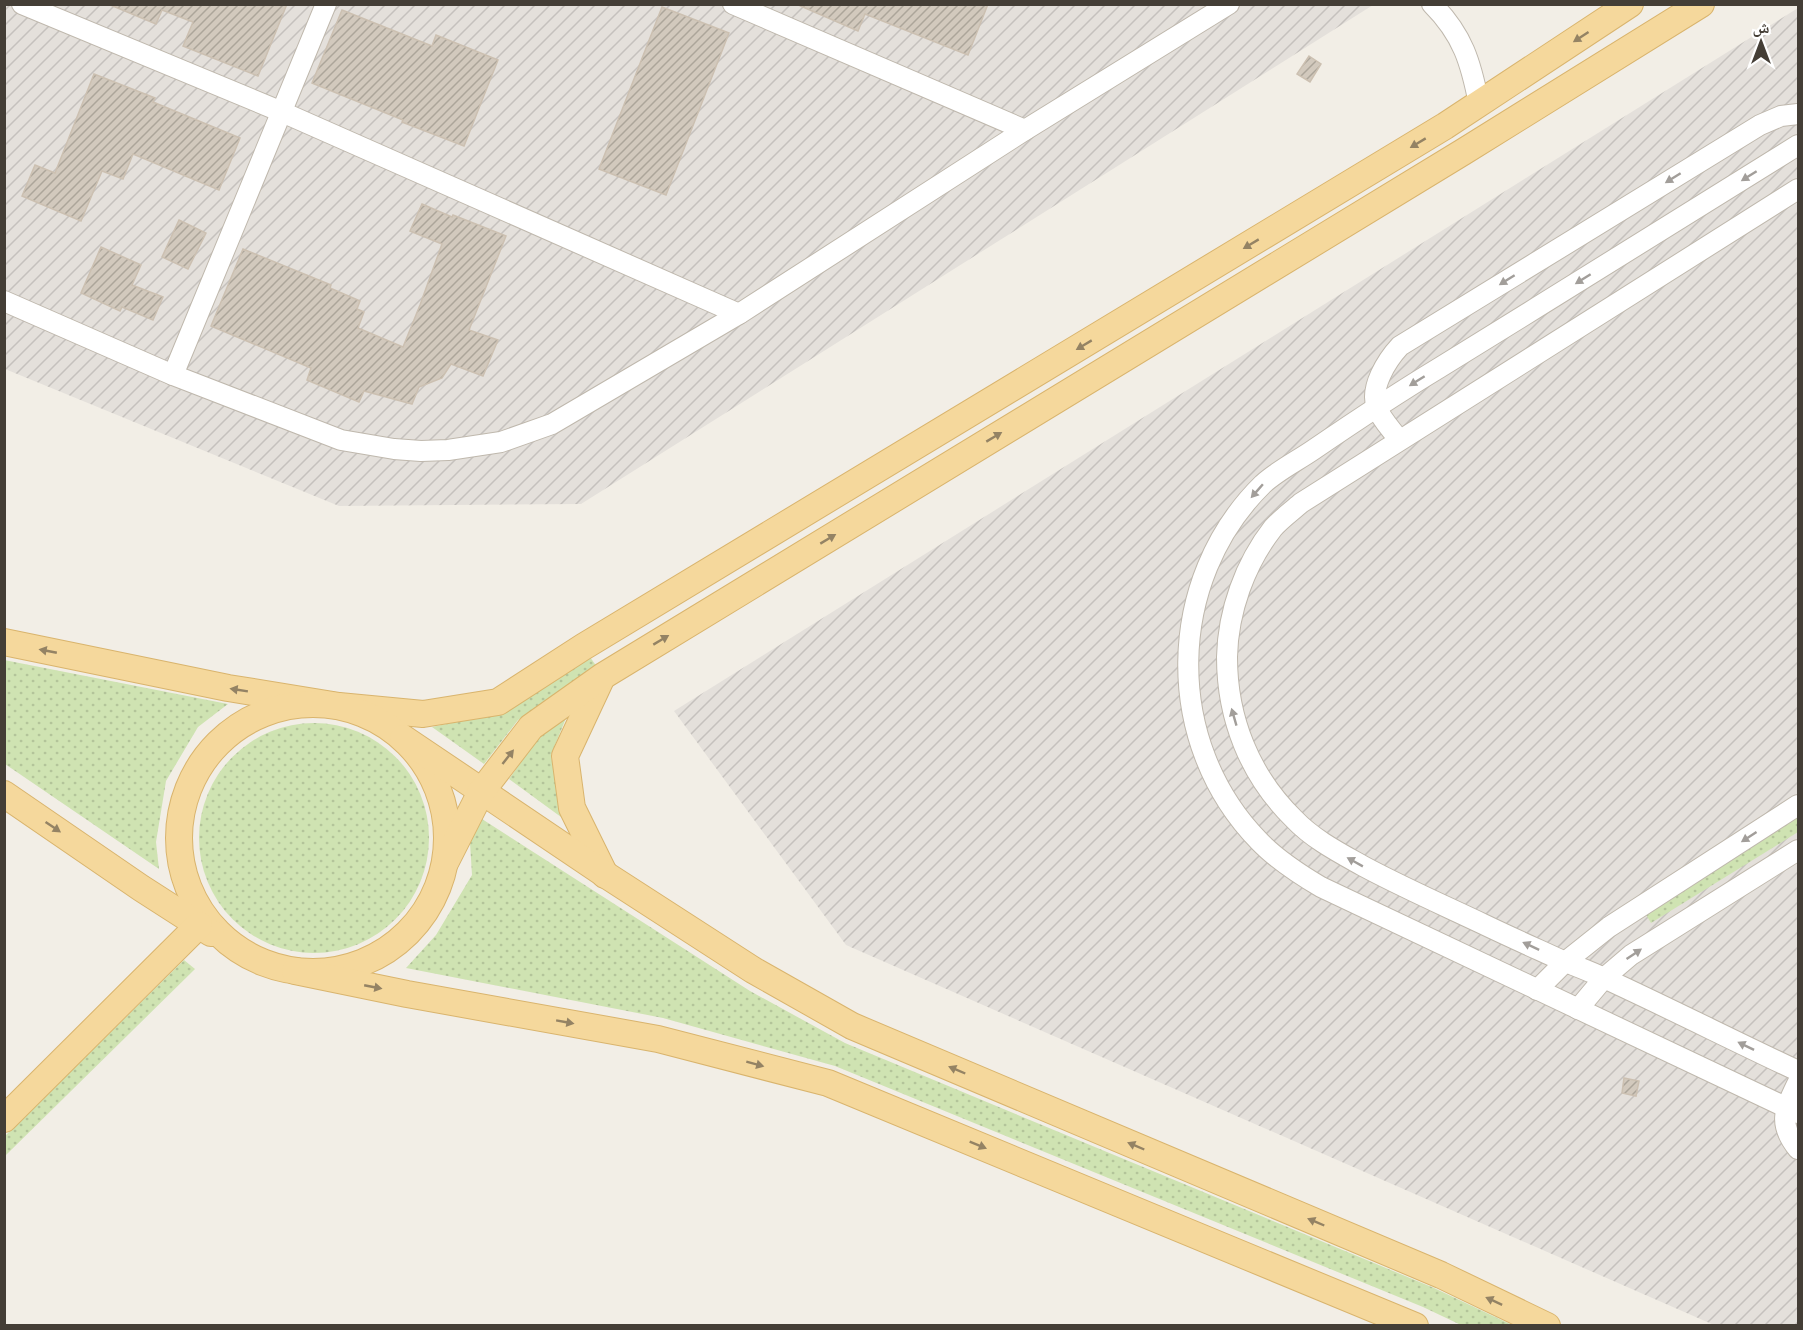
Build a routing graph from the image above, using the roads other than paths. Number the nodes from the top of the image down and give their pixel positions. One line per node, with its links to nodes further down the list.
1 (22, 4): 9 (street)
2 (326, 4): 9 (street)
3 (733, 4): 12 (street)
4 (1229, 4): 12 (street)
5 (1432, 4): 8 (street)
6 (1630, 4): 8 (main road, one-way to 8)
7 (1701, 4): 14 (main road)
8 (1479, 104): 11 (main road)
9 (282, 112): 17 (street); 18 (street)
10 (1798, 114): 19 (street, one-way to 19)
11 (1445, 126): 14 (main road); 23 (main road, one-way to 23)
12 (1025, 130): 17 (street)
13 (1798, 145): 19 (street, one-way to 19)
14 (1463, 152): 22 (main road, one-way to 14)
15 (1798, 189): 20 (street)
16 (4, 301): 18 (street)
17 (739, 314): 18 (street)
18 (173, 375)
19 (1376, 407): 20 (street); 36 (street, one-way to 36)
20 (1399, 440): 33 (street, one-way to 20)
21 (4, 642): 23 (main road, one-way to 21)
22 (603, 676): 25 (main road, one-way to 22); 30 (main road)
23 (339, 706): 24 (main road); 32 (main road)
24 (403, 738): 25 (main road); 29 (main road)
25 (481, 792): 29 (main road); 30 (main road)
26 (4, 794): 31 (main road, one-way to 31)
27 (1798, 805): 33 (street, one-way to 33)
28 (1798, 850): 35 (street, one-way to 28)
29 (446, 861): 34 (main road)
30 (606, 875): 44 (main road, one-way to 30)
31 (199, 925): 32 (main road); 41 (main road)
32 (237, 949): 34 (main road)
33 (1565, 962): 35 (street); 36 (street)
34 (295, 971): 43 (main road, one-way to 43)
35 (1604, 978): 37 (street); 38 (street, one-way to 35)
36 (1538, 990): 37 (street)
37 (1578, 1009): 40 (street)
38 (1798, 1071)
39 (1798, 1082): 40 (street)
40 (1792, 1110): 42 (street)
41 (4, 1119)
42 (1798, 1149)
43 (1415, 1326)
44 (1547, 1326)

